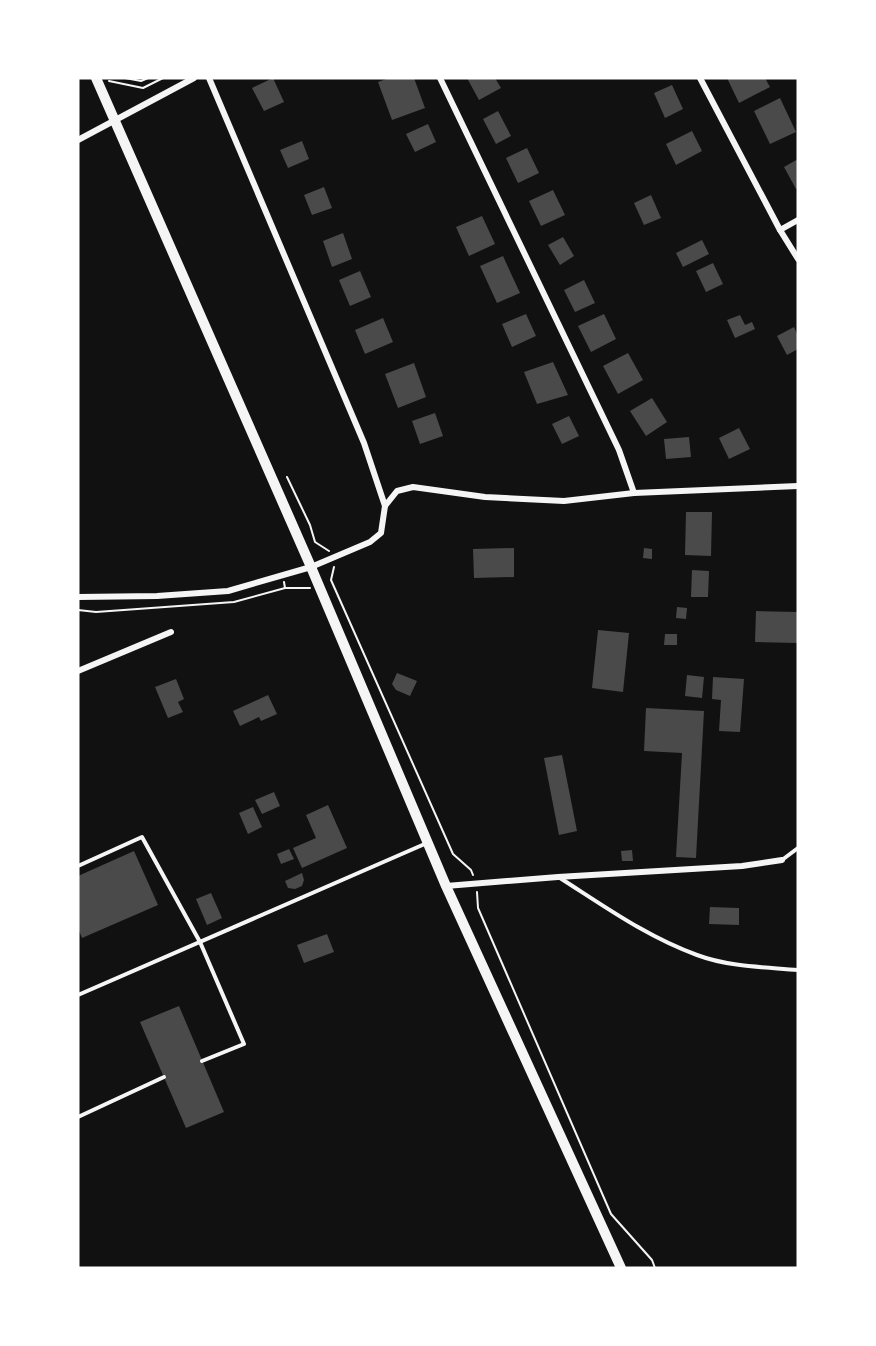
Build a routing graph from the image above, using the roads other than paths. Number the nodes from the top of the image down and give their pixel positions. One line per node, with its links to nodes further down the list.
1 (96, 78): 6 (main road)
2 (194, 78): 6 (street)
3 (209, 78): 13 (street)
4 (440, 78): 12 (street)
5 (700, 78): 9 (street)
6 (115, 120): 7 (street); 14 (main road)
7 (78, 140)
8 (798, 220): 9 (street)
9 (780, 230): 10 (street)
10 (798, 259)
11 (798, 486): 12 (street)
12 (634, 493): 13 (street)
13 (385, 506): 14 (street)
14 (311, 567): 15 (street); 18 (main road)
15 (78, 597)
16 (171, 632): 17 (street)
17 (78, 671)
18 (428, 843): 23 (main road); 24 (lane)
19 (798, 848): 20 (lane)
20 (782, 860): 22 (street)
21 (78, 866): 24 (lane)
22 (558, 877): 23 (street); 25 (lane)
23 (446, 886): 30 (main road)
24 (200, 942): 26 (lane); 27 (lane)
25 (798, 970)
26 (78, 995)
27 (202, 1061)
28 (164, 1077): 29 (lane)
29 (78, 1117)
30 (621, 1268)

